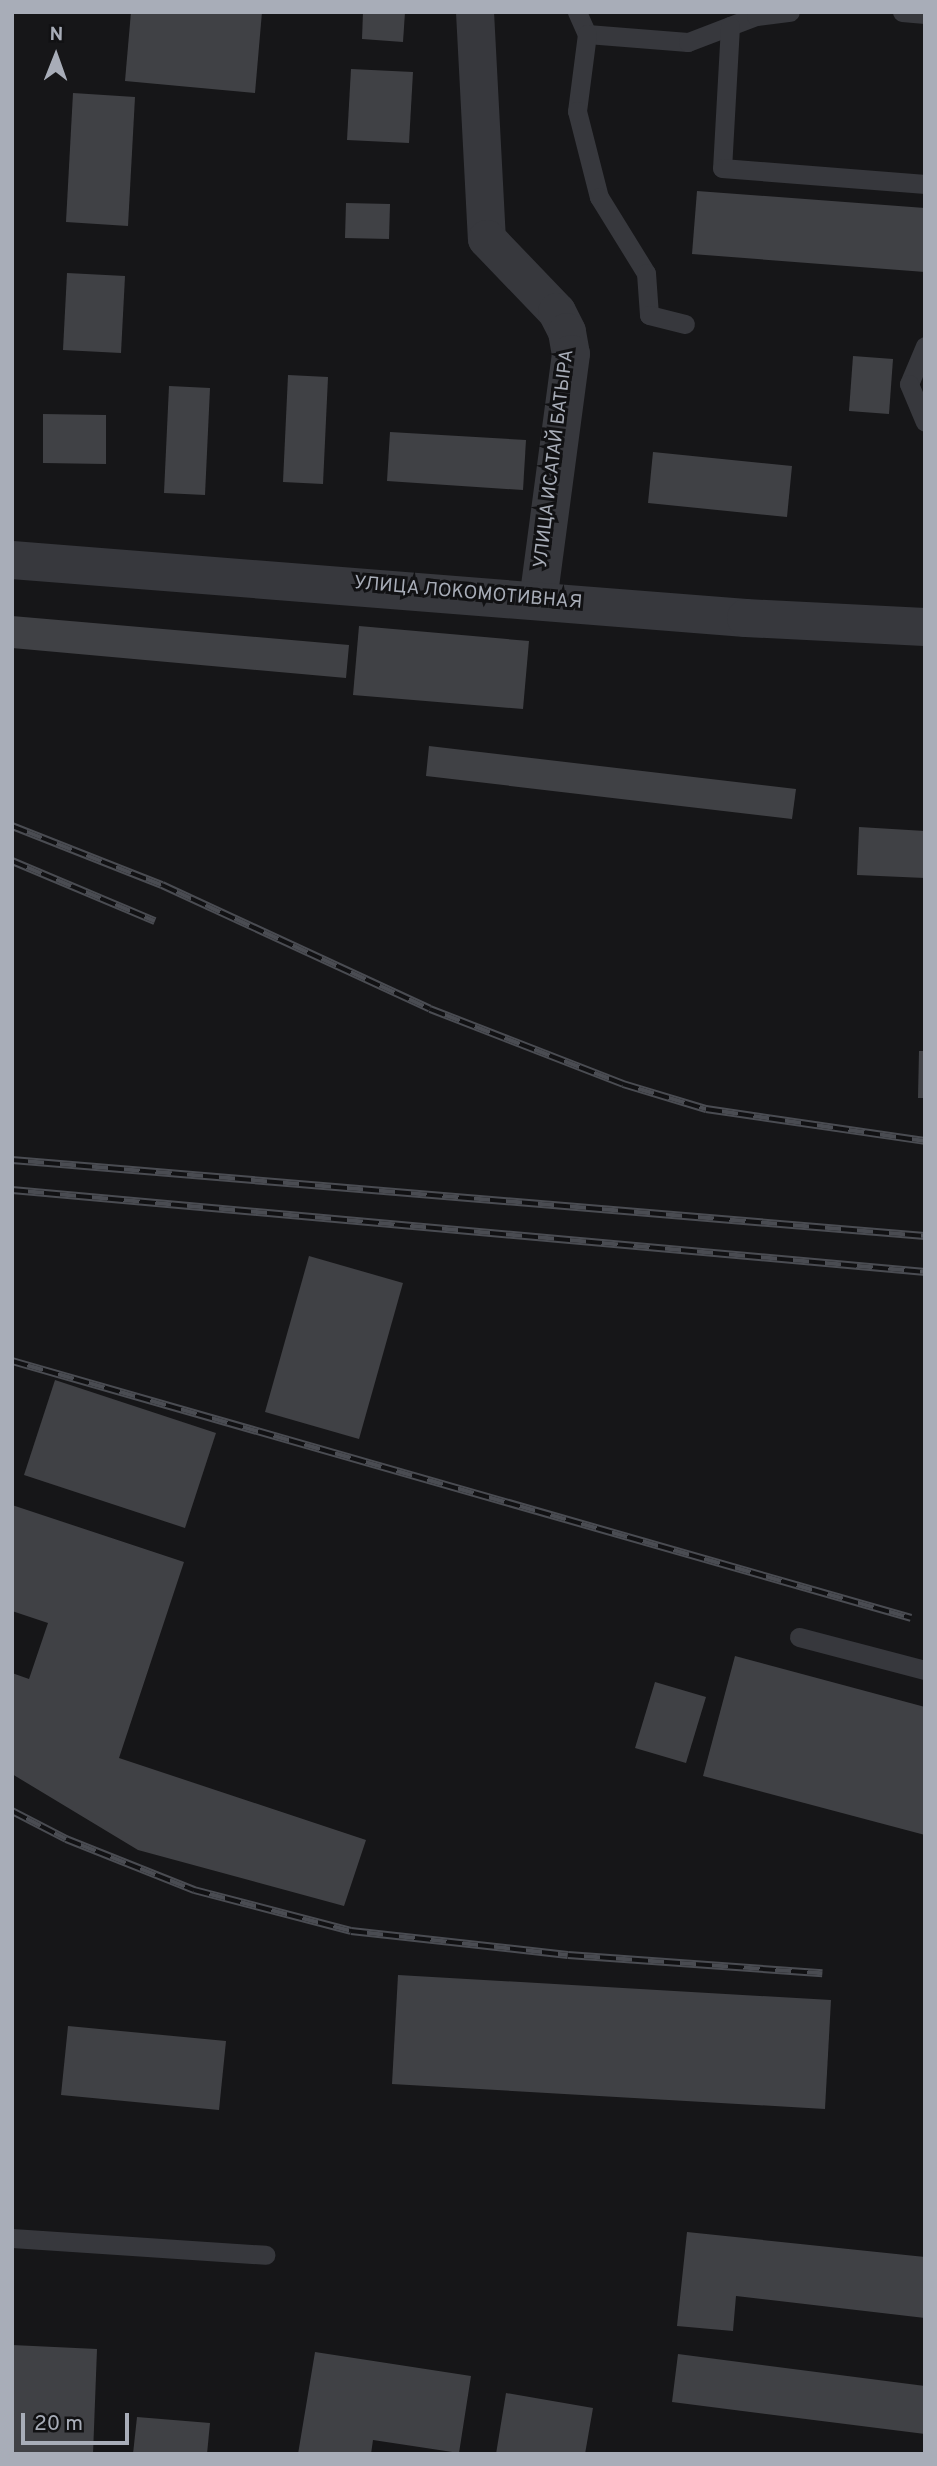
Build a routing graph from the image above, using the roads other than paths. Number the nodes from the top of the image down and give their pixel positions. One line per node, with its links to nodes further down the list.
1 (475, 12): 13 (street, УЛИЦА ИСАТАЙ БАТЫРА)
2 (577, 12): 7 (lane)
3 (790, 12): 6 (lane)
4 (902, 12): 5 (lane)
5 (925, 14)
6 (730, 26): 7 (lane); 8 (lane)
7 (587, 34): 9 (lane)
8 (925, 184)
9 (685, 324)
10 (925, 346): 11 (lane)
11 (925, 422)
12 (12, 560): 13 (street, УЛИЦА ЛОКОМОТИВНАЯ)
13 (538, 600): 14 (street, УЛИЦА ЛОКОМОТИВНАЯ)
14 (925, 627)
15 (799, 1637): 16 (lane)
16 (925, 1670)
17 (12, 2238): 18 (lane)
18 (265, 2255)

